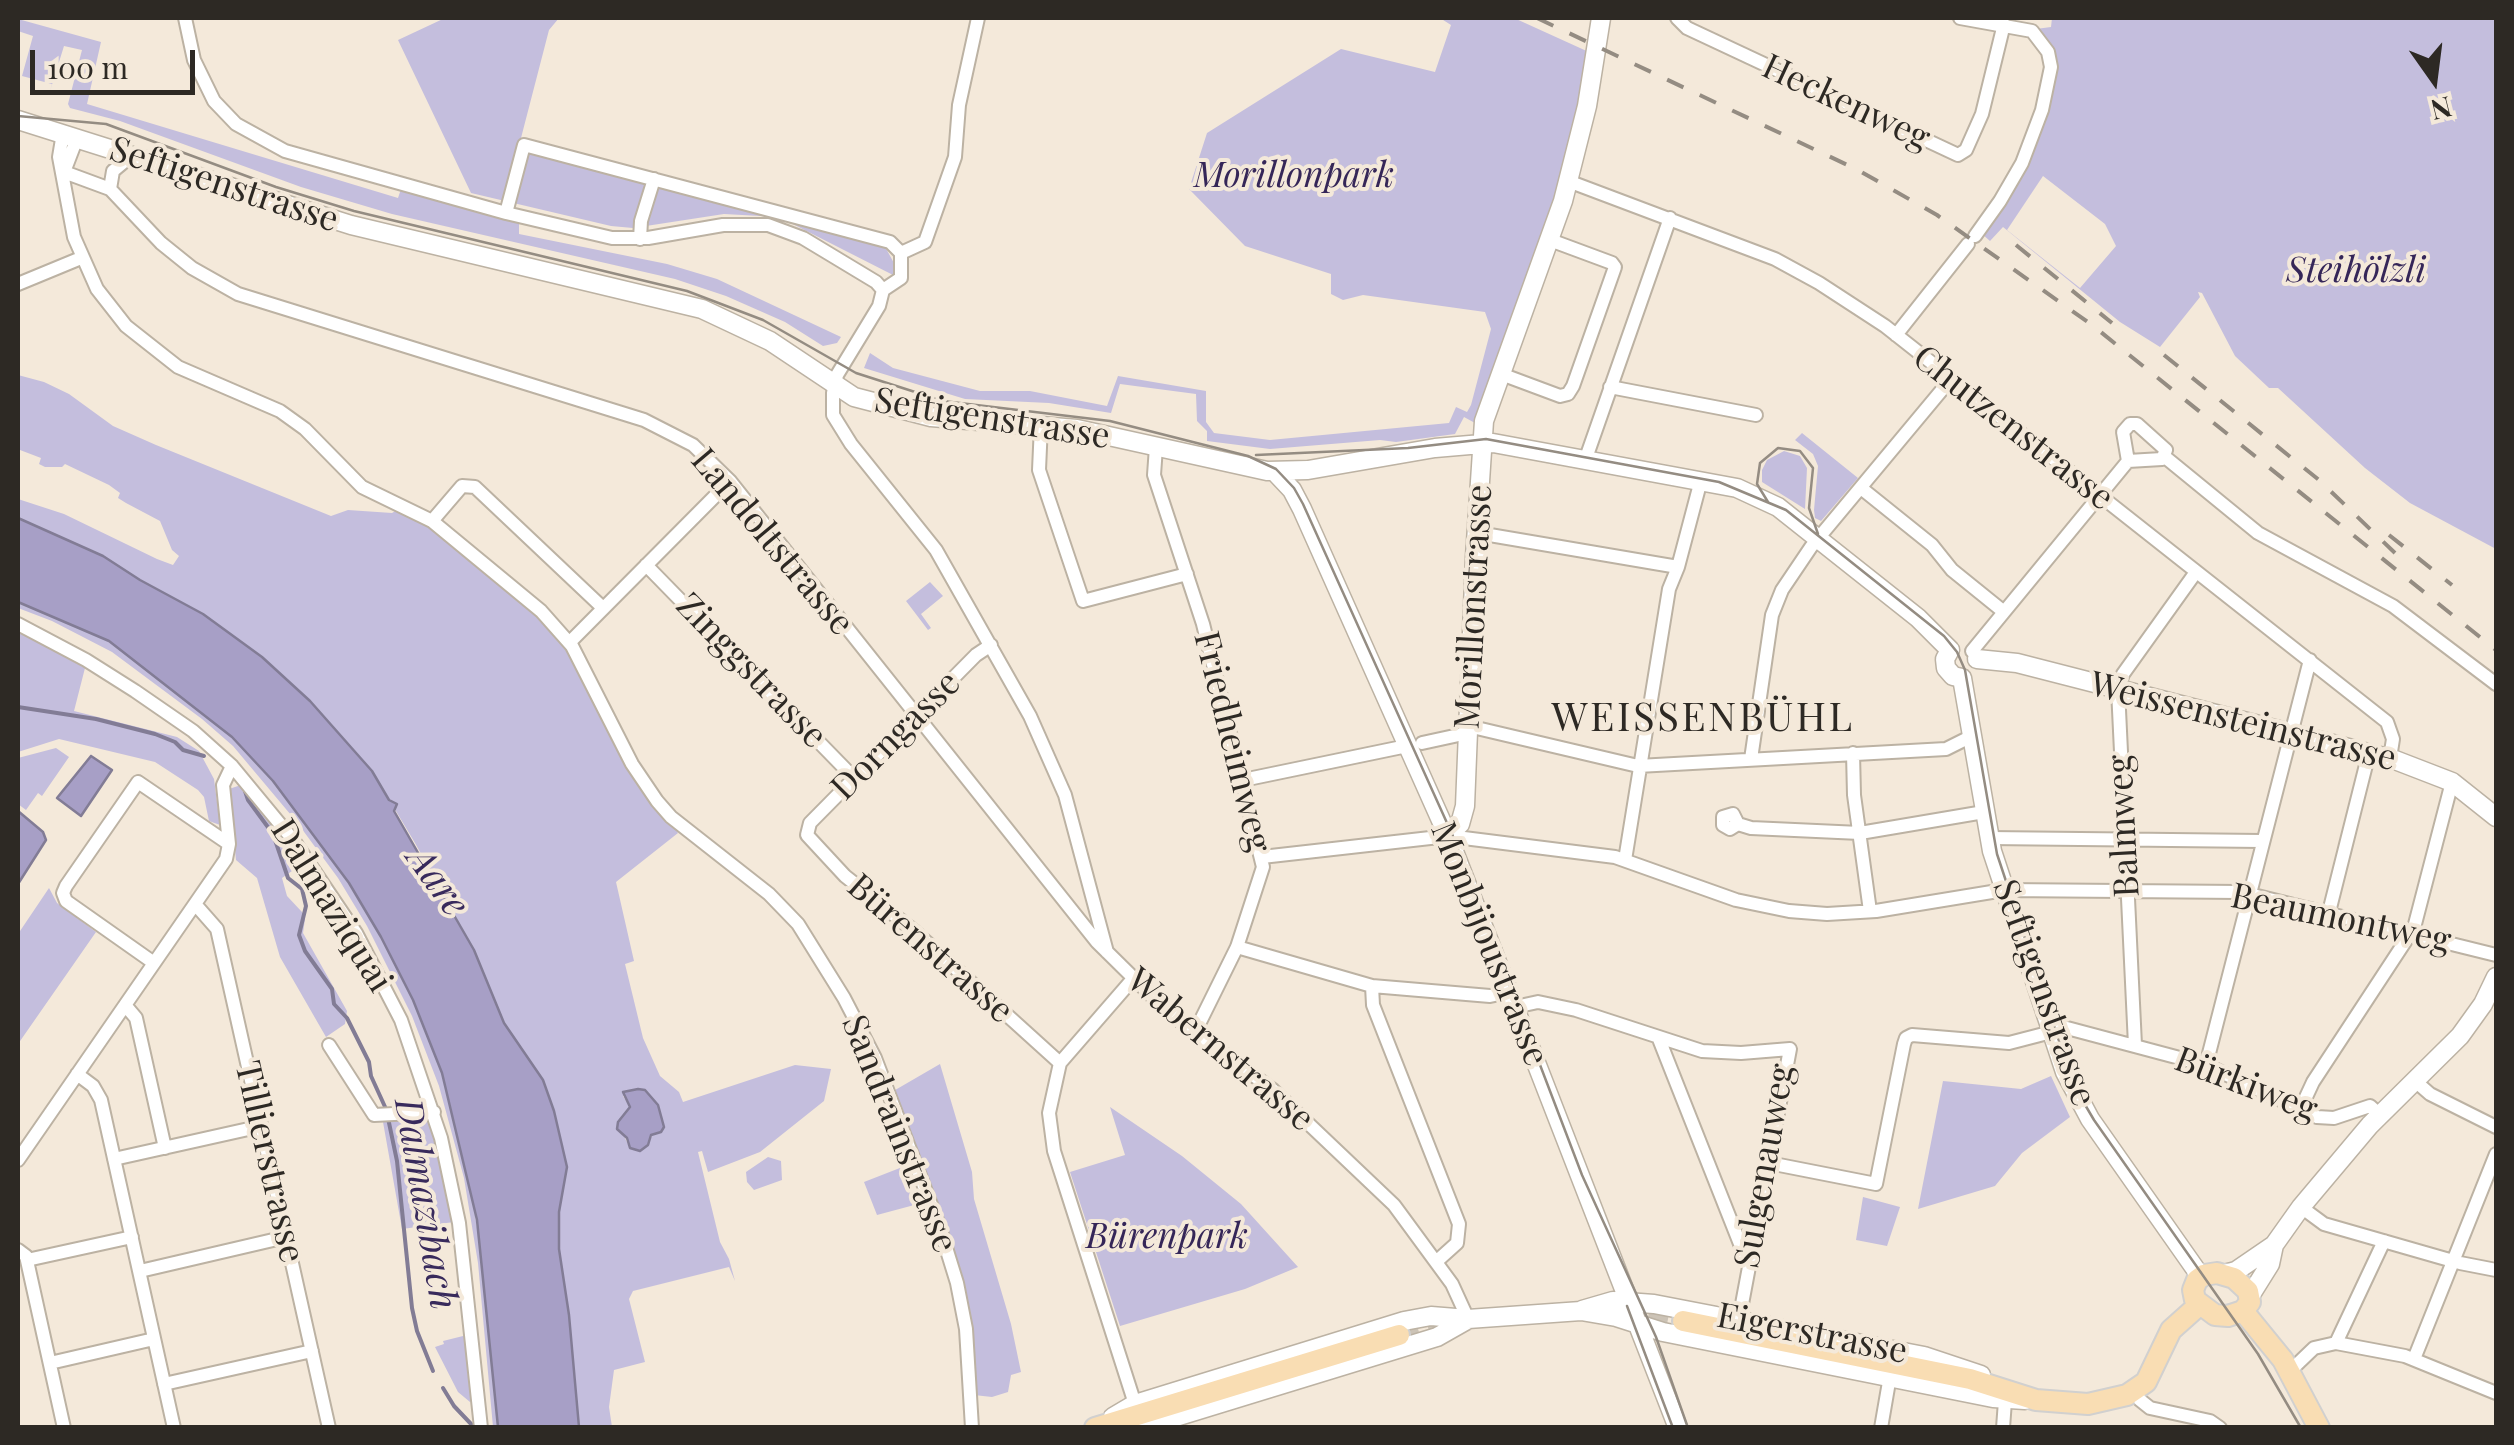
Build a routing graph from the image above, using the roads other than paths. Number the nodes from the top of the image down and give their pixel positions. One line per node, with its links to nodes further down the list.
1 (185, 18): 14 (street)
2 (978, 18): 18 (street)
3 (1601, 18): 12 (main road, Morillonstrasse)
4 (1676, 18): 6 (street, Heckenweg)
5 (1960, 18): 6 (street)
6 (2004, 24): 22 (street)
7 (18, 120): 8 (main road, Seftigenstrasse)
8 (70, 135): 9 (main road, Seftigenstrasse); 10 (street, Sandrainstrasse)
9 (131, 156): 13 (street); 25 (main road, Seftigenstrasse)
10 (64, 172): 13 (street, Landoltstrasse); 19 (street, Sandrainstrasse)
11 (648, 178): 14 (street); 16 (street); 18 (street)
12 (1568, 180): 15 (street, Chutzenstrasse); 17 (main road, Morillonstrasse)
13 (110, 189): 37 (street, Landoltstrasse)
14 (506, 213): 16 (street)
15 (1670, 218): 22 (street, Chutzenstrasse); 26 (street)
16 (640, 239): 21 (street)
17 (1550, 240): 23 (main road, Morillonstrasse); 23 (street)
18 (900, 252): 21 (street)
19 (81, 258): 20 (street); 41 (street, Sandrainstrasse)
20 (18, 284)
21 (883, 290): 25 (street)
22 (1896, 334): 24 (street, Chutzenstrasse)
23 (1502, 374): 29 (main road, Morillonstrasse)
24 (1951, 379): 38 (street); 39 (street, Chutzenstrasse)
25 (834, 385): 28 (main road, Seftigenstrasse); 52 (street, Wabernstrasse)
26 (1610, 387): 27 (street); 32 (street)
27 (1756, 416)
28 (1041, 425): 30 (main road, Seftigenstrasse); 47 (street)
29 (1482, 442): 32 (main road, Seftigenstrasse); 34 (main road, Seftigenstrasse); 42 (main road, Morillonstrasse)
30 (1156, 447): 35 (main road, Seftigenstrasse); 47 (street, Friedheimweg)
31 (2164, 457): 33 (street); 33 (street); 57 (street)
32 (1586, 458): 36 (main road, Seftigenstrasse)
33 (2128, 461): 39 (street)
34 (1321, 468): 35 (main road, Seftigenstrasse); 40 (main road)
35 (1275, 472): 40 (main road, Monbijoustrasse)
36 (1701, 480): 43 (main road, Seftigenstrasse); 45 (street)
37 (730, 481): 44 (street); 59 (street, Landoltstrasse)
38 (1861, 488): 43 (street); 49 (street)
39 (2100, 495): 46 (street, Chutzenstrasse); 49 (street)
40 (1302, 509): 63 (main road, Monbijoustrasse)
41 (432, 520): 48 (street); 51 (street, Sandrainstrasse)
42 (1478, 533): 45 (street); 60 (main road, Morillonstrasse)
43 (1818, 540): 53 (main road, Seftigenstrasse); 67 (street)
44 (646, 565): 48 (street); 70 (street, Zinggstrasse)
45 (1678, 566): 69 (street)
46 (2196, 572): 55 (street, Chutzenstrasse); 58 (street)
47 (1187, 574): 71 (street, Friedheimweg)
48 (603, 608): 51 (street)
49 (2004, 612): 54 (street)
50 (18, 624): 68 (street, Dalmaziquai)
51 (570, 642): 159 (street, Sandrainstrasse)
52 (991, 646): 59 (street, Dorngasse); 93 (street, Wabernstrasse)
53 (1950, 650): 54 (main road); 56 (main road)
54 (1975, 655): 56 (main road); 58 (main road, Weissensteinstrasse)
55 (2310, 660): 61 (street); 66 (street, Chutzenstrasse)
56 (1962, 678): 62 (main road, Seftigenstrasse)
57 (2496, 684)
58 (2118, 689): 61 (main road, Weissensteinstrasse); 80 (street, Balmweg)
59 (916, 715): 70 (street, Dorngasse); 93 (street, Landoltstrasse)
60 (1468, 729): 63 (street); 69 (street); 78 (main road, Morillonstrasse)
61 (2289, 733): 65 (main road, Weissensteinstrasse); 81 (street)
62 (1972, 736): 64 (street); 73 (main road, Seftigenstrasse)
63 (1415, 744): 71 (street); 78 (main road, Monbijoustrasse)
64 (1852, 753): 67 (street); 77 (street)
65 (2369, 753): 66 (main road, Weissensteinstrasse); 90 (street)
66 (2390, 758): 72 (main road, Weissensteinstrasse)
67 (1752, 759): 69 (street)
68 (232, 766): 82 (street); 111 (street, Dalmaziquai)
69 (1638, 766): 84 (street)
70 (854, 778): 76 (street, Dorngasse)
71 (1243, 780): 83 (street, Friedheimweg)
72 (2452, 782): 74 (main road, Weissensteinstrasse); 91 (street)
73 (1984, 812): 77 (street); 79 (main road, Seftigenstrasse)
74 (2496, 816)
75 (1738, 824): 77 (street)
76 (807, 832): 106 (street, Bürenstrasse)
77 (1860, 833): 89 (street)
78 (1448, 836): 83 (street, Beaumontweg); 84 (street, Beaumontweg); 99 (main road, Monbijoustrasse)
79 (1989, 838): 80 (street); 85 (main road, Seftigenstrasse)
80 (2125, 840): 81 (street); 86 (street, Balmweg)
81 (2262, 841): 87 (street)
82 (229, 844): 88 (street); 95 (street)
83 (1262, 856): 92 (street, Friedheimweg)
84 (1625, 860): 89 (street, Beaumontweg)
85 (2004, 890): 86 (street, Beaumontweg); 89 (street, Beaumontweg); 101 (main road, Seftigenstrasse)
86 (2128, 891): 87 (street, Beaumontweg); 105 (street, Balmweg)
87 (2250, 893): 90 (street, Beaumontweg); 107 (street)
88 (195, 904): 95 (street); 113 (street, Tillierstrasse)
89 (1870, 911)
90 (2329, 912): 91 (street, Beaumontweg)
91 (2411, 933): 94 (street, Beaumontweg); 110 (street)
92 (1237, 947): 98 (street, Sulgenauweg); 102 (street, Friedheimweg)
93 (1108, 954): 97 (street, Wabernstrasse)
94 (2496, 955)
95 (154, 963): 100 (street)
96 (2496, 977): 109 (main road)
97 (1132, 980): 102 (street, Wabernstrasse); 106 (street)
98 (1372, 986): 99 (street, Sulgenauweg); 126 (street)
99 (1512, 999): 103 (street, Sulgenauweg); 133 (main road, Monbijoustrasse)
100 (124, 1005): 108 (street); 115 (street)
101 (2050, 1031): 105 (street, Bürkiweg); 119 (street, Bürkiweg); 132 (main road, Seftigenstrasse)
102 (1195, 1032): 126 (street, Wabernstrasse)
103 (1659, 1039): 119 (street, Sulgenauweg); 128 (street)
104 (329, 1045): 111 (street)
105 (2134, 1045): 107 (street, Bürkiweg)
106 (1060, 1063): 154 (street)
107 (2206, 1065): 110 (street, Bürkiweg)
108 (78, 1074): 117 (street); 118 (street)
109 (2414, 1080): 112 (main road); 114 (street)
110 (2300, 1110): 112 (street, Bürkiweg)
111 (434, 1112): 158 (street, Dalmaziquai)
112 (2380, 1114): 120 (main road)
113 (262, 1126): 115 (street); 122 (street, Tillierstrasse)
114 (2496, 1126)
115 (165, 1148): 117 (street)
116 (2496, 1154): 127 (street)
117 (114, 1159): 121 (street)
118 (18, 1160)
119 (1769, 1164): 128 (street, Sulgenauweg)
120 (2301, 1207): 123 (street); 124 (main road)
121 (132, 1237): 125 (street); 130 (street)
122 (286, 1238): 130 (street); 144 (street, Tillierstrasse)
123 (2384, 1241): 127 (street); 143 (street)
124 (2274, 1244): 131 (main road); 134 (main road)
125 (22, 1255): 146 (street)
126 (1437, 1261): 137 (street, Wabernstrasse)
127 (2454, 1261): 129 (street); 145 (street)
128 (1749, 1266): 138 (street, Sulgenauweg)
129 (2496, 1270)
130 (140, 1271): 142 (street)
131 (2224, 1274): 132 (main road); 134 (main road)
132 (2200, 1277): 135 (main road)
133 (1629, 1302): 136 (main road, Eigerstrasse); 139 (main road, Eigerstrasse); 140 (main road, Monbijoustrasse)
134 (2246, 1303): 135 (main road); 147 (main road)
135 (2199, 1305): 150 (main road)
136 (1582, 1310): 137 (main road, Eigerstrasse); 140 (main road, Eigerstrasse)
137 (1468, 1319): 141 (main road, Eigerstrasse)
138 (1738, 1320): 139 (main road, Eigerstrasse); 153 (main road, Eigerstrasse)
139 (1681, 1322): 140 (main road, Eigerstrasse); 148 (main road, Eigerstrasse); 153 (main road, Eigerstrasse)
140 (1638, 1324): 162 (main road, Monbijoustrasse)
141 (1405, 1334): 154 (main road, Eigerstrasse); 160 (main road, Eigerstrasse); 161 (main road, Eigerstrasse)
142 (154, 1339): 146 (street); 149 (street)
143 (2336, 1343): 145 (street); 147 (street)
144 (312, 1351): 149 (street); 157 (street, Tillierstrasse)
145 (2414, 1359): 151 (street)
146 (50, 1363): 155 (street)
147 (2290, 1371): 166 (main road)
148 (1890, 1376): 152 (main road, Eigerstrasse); 163 (street)
149 (164, 1384): 156 (street)
150 (2135, 1391): 153 (main road, Eigerstrasse); 165 (street)
151 (2496, 1393)
152 (2005, 1400): 153 (main road, Eigerstrasse); 164 (street)
153 (2036, 1400)
154 (1135, 1404): 160 (main road, Eigerstrasse)
155 (64, 1428)
156 (174, 1428)
157 (329, 1428)
158 (480, 1428)
159 (972, 1428)
160 (1095, 1428)
161 (1140, 1428)
162 (1678, 1428)
163 (1881, 1428)
164 (2003, 1428)
165 (2220, 1428)
166 (2319, 1428)

